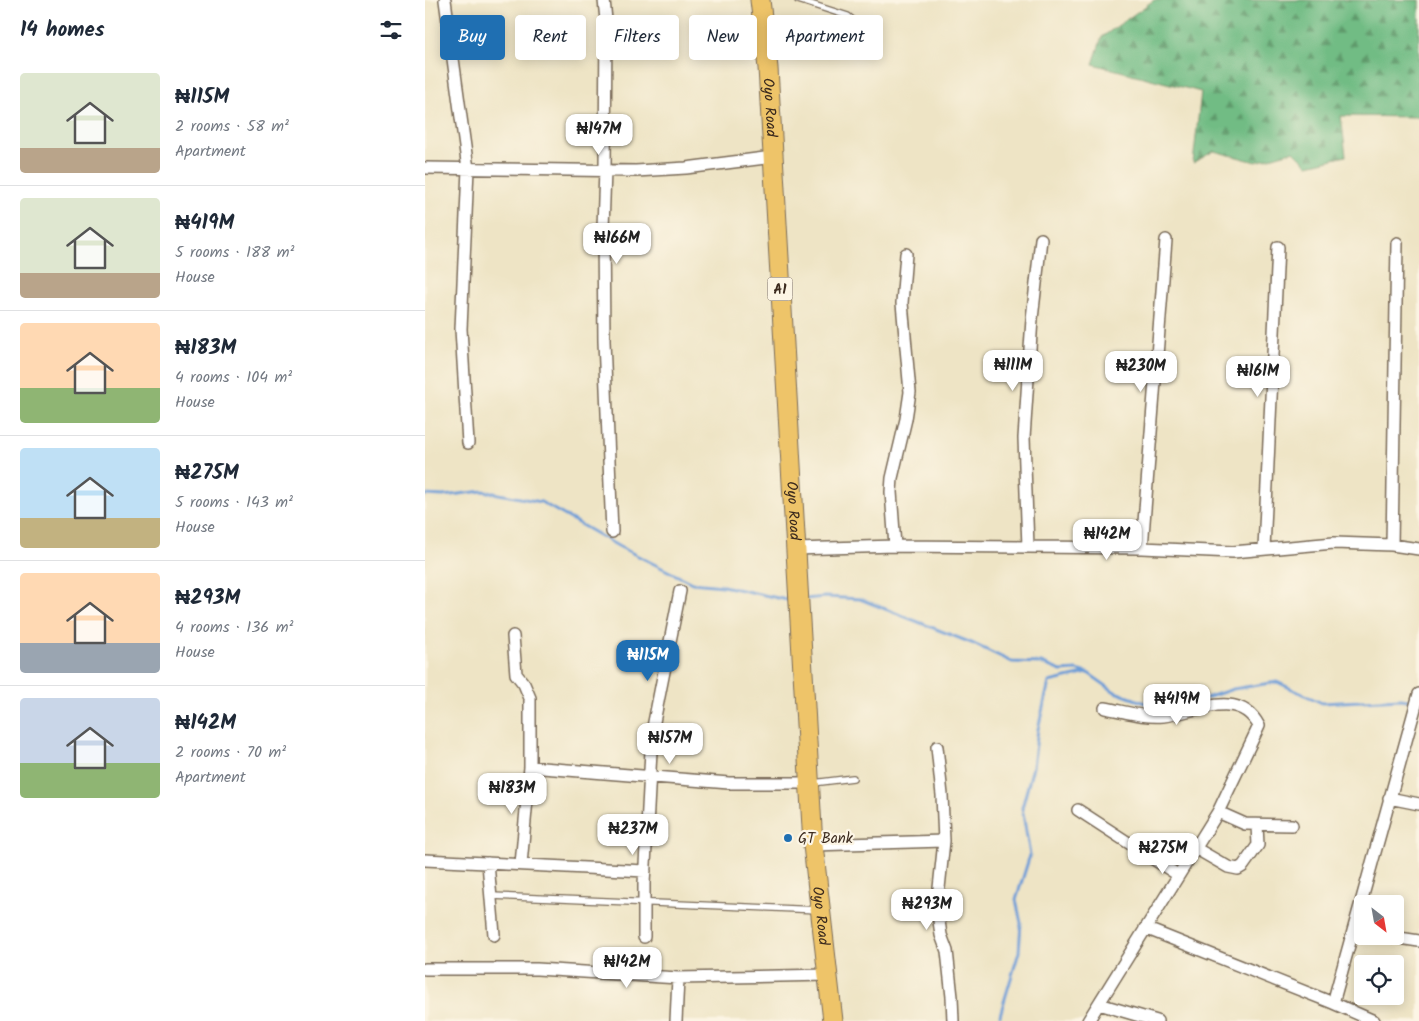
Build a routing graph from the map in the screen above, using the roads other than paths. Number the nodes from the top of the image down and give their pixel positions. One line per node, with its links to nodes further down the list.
1 (445, 0): 8 (street)
2 (604, 0): 9 (street)
3 (760, 0): 6 (highway, Oyo Road / A1)
4 (798, 0): 5 (lane)
5 (845, 15)
6 (773, 157): 9 (street); 21 (highway, Oyo Road / A1)
7 (425, 168): 8 (street)
8 (468, 169): 9 (street); 15 (street)
9 (605, 170): 16 (street)
10 (1041, 240): 19 (street)
11 (1166, 240): 20 (street)
12 (1397, 243): 17 (street)
13 (1278, 247): 22 (street)
14 (906, 254): 18 (street)
15 (468, 443)
16 (612, 532)
17 (1392, 545): 22 (street); 23 (street)
18 (895, 546): 19 (street); 21 (street)
19 (1028, 547): 20 (street)
20 (1142, 548): 22 (street)
21 (795, 549): 32 (highway, Oyo Road / A1)
22 (1264, 549)
23 (1419, 549)
24 (680, 591): 30 (street)
25 (513, 636): 29 (street)
26 (1419, 694): 33 (street)
27 (1105, 708): 36 (street)
28 (937, 747): 39 (street)
29 (530, 767): 30 (street); 44 (street)
30 (651, 777): 32 (street); 45 (street)
31 (853, 778): 32 (lane)
32 (810, 783): 40 (highway, Oyo Road / A1)
33 (1389, 798): 34 (street); 47 (street)
34 (1419, 804)
35 (1078, 810): 46 (street)
36 (1218, 812): 37 (street); 41 (street)
37 (1257, 825): 38 (street); 41 (street)
38 (1291, 825)
39 (944, 841): 40 (street); 64 (street)
40 (813, 846): 50 (highway, Oyo Road / A1)
41 (1195, 848): 46 (street)
42 (425, 860): 43 (street)
43 (488, 863): 44 (street); 48 (street)
44 (521, 864): 45 (street)
45 (645, 871): 49 (street)
46 (1178, 876): 51 (street)
47 (1366, 895)
48 (491, 896): 49 (lane); 52 (street)
49 (644, 902): 50 (lane); 53 (street)
50 (821, 910): 58 (highway, Oyo Road / A1)
51 (1145, 928): 60 (street); 61 (street)
52 (494, 935)
53 (644, 937)
54 (1404, 939): 56 (street)
55 (1354, 941): 60 (street)
56 (1419, 941)
57 (425, 969): 59 (street)
58 (828, 974): 59 (street); 63 (highway, Oyo Road / A1)
59 (678, 978): 62 (street)
60 (1333, 1002): 67 (street)
61 (1099, 1004): 65 (street); 66 (street)
62 (676, 1021)
63 (833, 1021)
64 (953, 1021)
65 (1088, 1021)
66 (1157, 1021)
67 (1374, 1021)

